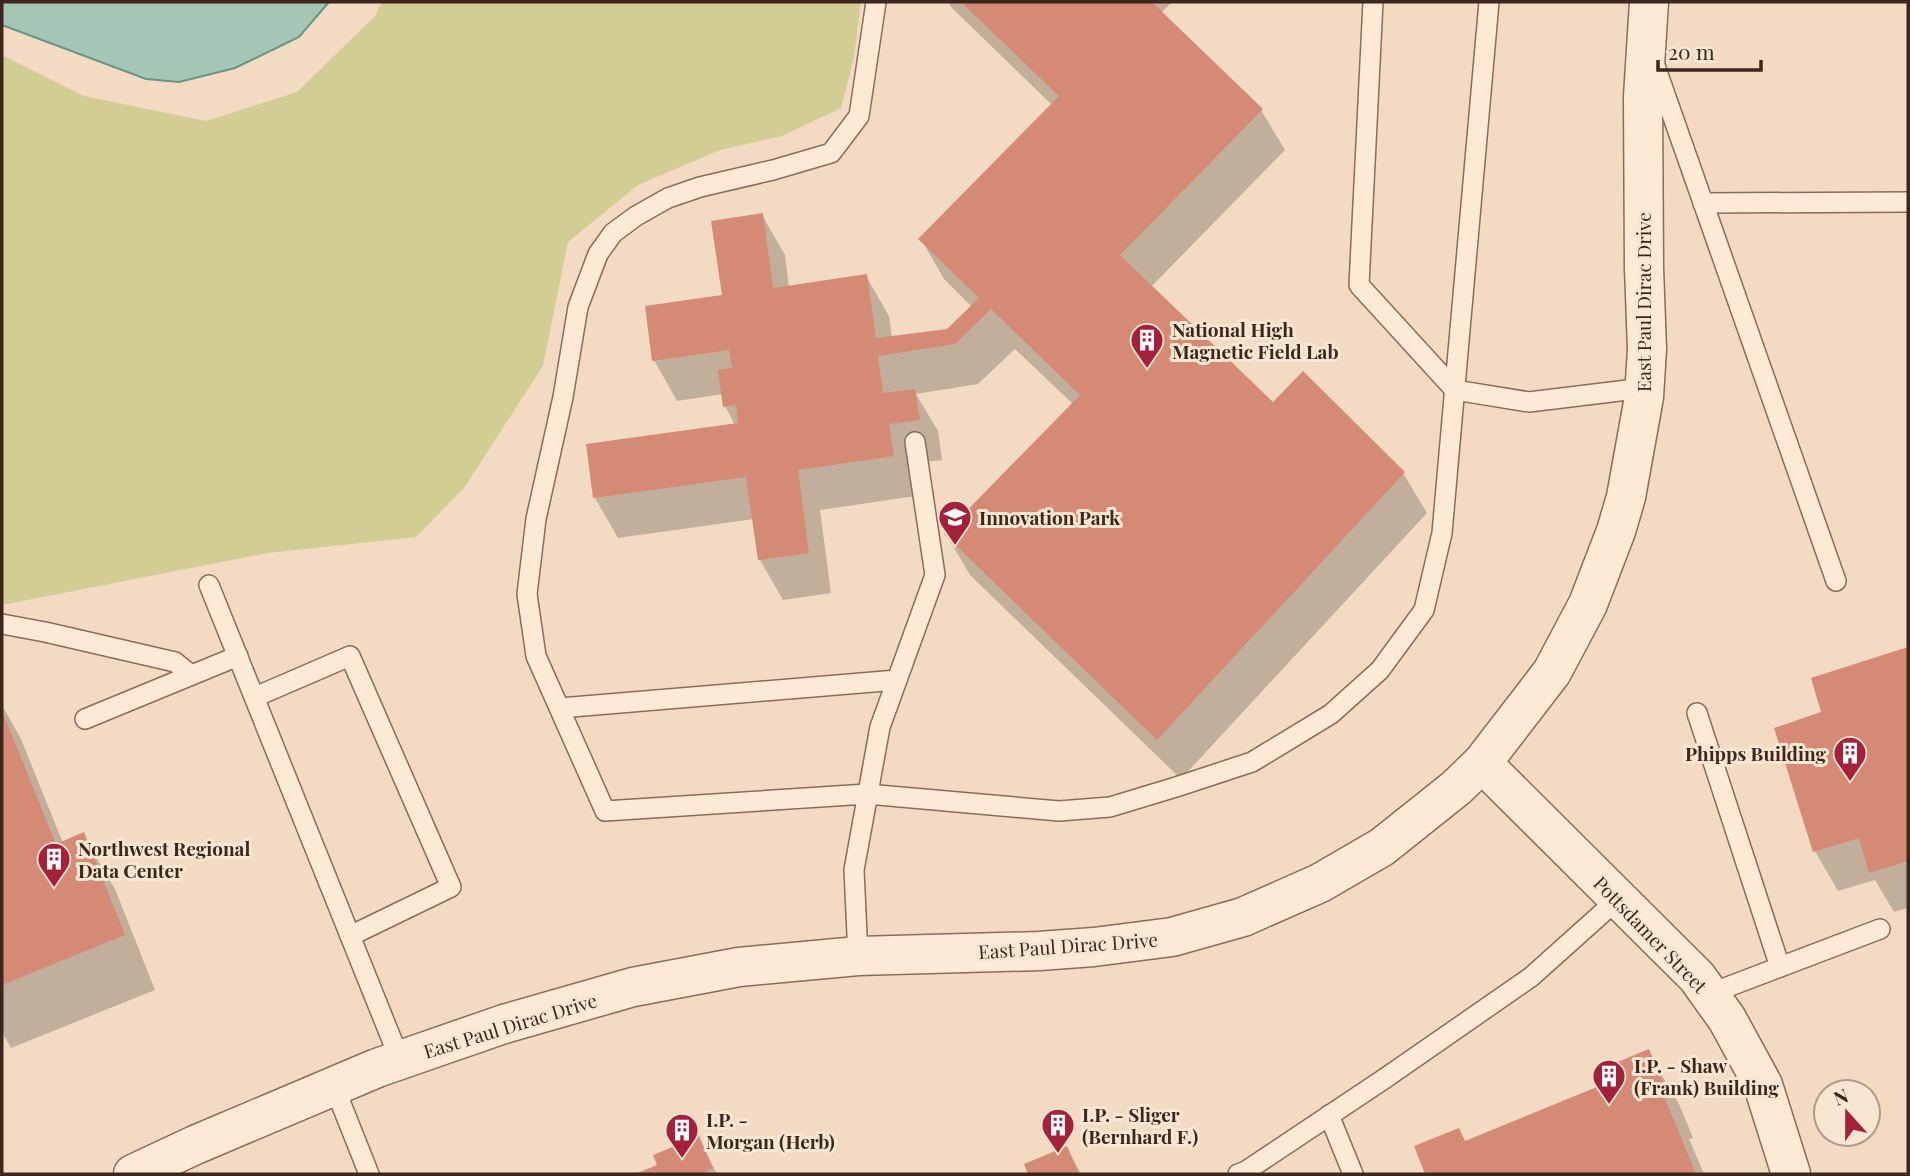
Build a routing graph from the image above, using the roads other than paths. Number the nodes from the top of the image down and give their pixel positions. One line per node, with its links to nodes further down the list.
1 (876, 2): 18 (lane)
2 (1373, 2): 9 (lane)
3 (1489, 2): 9 (lane)
4 (1649, 2): 5 (street, East Paul Dirac Drive)
5 (1647, 43): 7 (lane); 8 (street, East Paul Dirac Drive)
6 (1908, 202): 7 (lane)
7 (1703, 203): 11 (lane)
8 (1644, 388): 9 (lane); 21 (street, East Paul Dirac Drive)
9 (1455, 390): 22 (lane)
10 (915, 442): 16 (lane)
11 (1836, 581)
12 (209, 585): 14 (lane)
13 (2, 624): 15 (lane)
14 (238, 656): 15 (lane); 17 (lane)
15 (191, 675): 20 (lane)
16 (897, 680): 18 (lane); 22 (lane)
17 (255, 697): 25 (lane); 25 (lane)
18 (560, 708): 22 (lane)
19 (1697, 713): 27 (lane)
20 (85, 719)
21 (1482, 763): 23 (street, Pottsdamer Street); 26 (street, East Paul Dirac Drive)
22 (867, 794): 26 (lane)
23 (1618, 899): 28 (street, Pottsdamer Street); 31 (lane)
24 (1880, 929): 27 (lane)
25 (351, 936): 29 (lane)
26 (858, 956): 29 (street, East Paul Dirac Drive)
27 (1780, 967): 28 (lane)
28 (1709, 994): 36 (street, Pottsdamer Street)
29 (400, 1060): 30 (street, East Paul Dirac Drive)
30 (334, 1086): 32 (street, East Paul Dirac Drive); 33 (lane)
31 (1329, 1115): 34 (lane); 35 (lane)
32 (133, 1174)
33 (369, 1174)
34 (1238, 1174)
35 (1353, 1174)
36 (1791, 1174)

